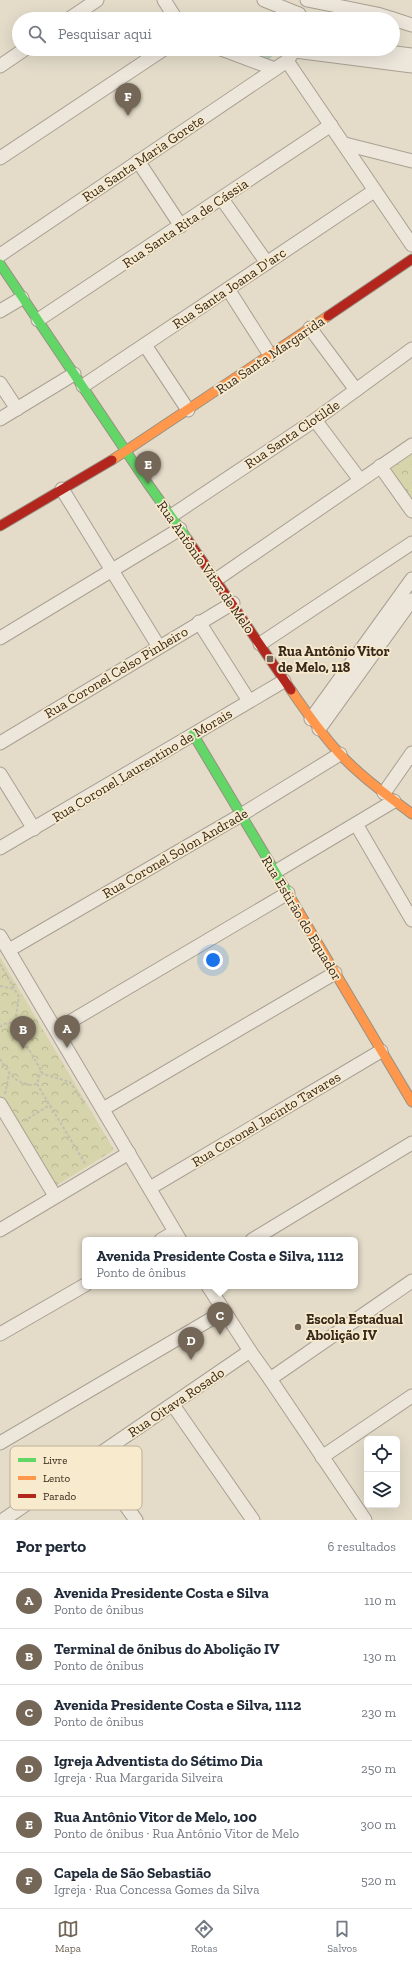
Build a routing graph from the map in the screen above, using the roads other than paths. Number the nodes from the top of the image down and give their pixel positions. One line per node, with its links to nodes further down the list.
1 (97, 0): 6 (street)
2 (164, 0): 7 (street)
3 (264, 0): 8 (street)
4 (302, 0): 9 (street)
5 (307, 0): 10 (street)
6 (79, 12)
7 (172, 12)
8 (289, 12)
9 (300, 12)
10 (367, 12)
11 (400, 21): 12 (street)
12 (412, 25)
13 (400, 54): 14 (street)
14 (412, 55)
15 (15, 56): 21 (street)
16 (153, 56): 26 (street)
17 (240, 56): 23 (street)
18 (290, 56): 23 (street, Rua Santa Maria Gorete)
19 (293, 56): 24 (street)
20 (312, 56): 22 (street)
21 (0, 66)
22 (412, 66)
23 (275, 69): 27 (street, Rua Santa Maria Gorete)
24 (331, 125): 25 (street); 30 (street, Rua Santa Rita de Cássia)
25 (344, 144): 28 (street); 29 (street)
26 (0, 158)
27 (138, 161): 32 (street); 35 (street, Rua Santa Maria Gorete)
28 (412, 161)
29 (374, 190): 31 (street); 37 (street, Rua Santa Joana D'arc)
30 (222, 199): 32 (street, Rua Santa Rita de Cássia); 37 (street)
31 (397, 223): 33 (street); 34 (street)
32 (181, 226): 42 (street, Rua Santa Rita de Cássia)
33 (412, 227)
34 (412, 245)
35 (0, 255)
36 (412, 259): 43 (street, Rua Santa Margarida)
37 (267, 263): 39 (street, Rua Santa Joana D'arc)
38 (0, 264): 40 (street, Rua Antônio Vitor de Melo)
39 (228, 289): 44 (street, Rua Santa Joana D'arc); 46 (street)
40 (22, 298): 41 (street); 42 (street, Rua Antônio Vitor de Melo)
41 (0, 311)
42 (38, 320): 47 (street, Rua Antônio Vitor de Melo)
43 (310, 328): 46 (street, Rua Santa Margarida); 50 (street)
44 (145, 345): 49 (street, Rua Santa Joana D'arc); 52 (street)
45 (412, 349): 50 (street, Rua Santa Clotilde)
46 (270, 355): 52 (street, Rua Santa Margarida)
47 (74, 374): 49 (street, Rua Antônio Vitor de Melo); 51 (street)
48 (0, 382): 51 (street)
49 (83, 386): 56 (street, Rua Antônio Vitor de Melo)
50 (356, 390): 54 (street, Rua Santa Clotilde)
51 (17, 409): 53 (street)
52 (188, 410): 56 (street, Rua Santa Margarida)
53 (0, 419)
54 (315, 420): 58 (street); 61 (street, Rua Santa Clotilde)
55 (412, 445): 57 (street)
56 (127, 451): 59 (street, Rua Santa Margarida); 61 (street, Rua Antônio Vitor de Melo)
57 (380, 466): 58 (street); 60 (street)
58 (360, 480): 67 (street)
59 (62, 489): 62 (street, Rua Santa Margarida); 65 (street)
60 (412, 511)
61 (170, 516): 63 (street, Rua Antônio Vitor de Melo)
62 (0, 526)
63 (180, 529): 65 (street); 67 (street, Rua Antônio Vitor de Melo)
64 (412, 543): 72 (street)
65 (111, 569): 71 (street); 73 (street)
66 (412, 578): 76 (street)
67 (216, 579): 69 (street, Rua Antônio Vitor de Melo)
68 (412, 600): 77 (street)
69 (233, 602): 70 (street, Rua Coronel Celso Pinheiro); 72 (street, Rua Antônio Vitor de Melo)
70 (199, 622): 73 (street, Rua Coronel Celso Pinheiro); 75 (street)
71 (0, 638)
72 (260, 644): 74 (street, Rua Antônio Vitor de Melo)
73 (159, 647): 79 (street, Rua Coronel Celso Pinheiro)
74 (284, 681): 75 (street, Rua Coronel Laurentino de Morais); 76 (street, Rua Antônio Vitor de Melo)
75 (249, 701): 78 (street, Rua Coronel Laurentino de Morais)
76 (311, 719): 77 (street, Rua Antônio Vitor de Melo)
77 (319, 729): 81 (street, Rua Antônio Vitor de Melo)
78 (193, 734): 85 (street, Rua Estirão do Equador); 87 (street, Rua Coronel Laurentino de Morais)
79 (0, 743)
80 (412, 753): 83 (street)
81 (340, 754): 83 (street, Rua Antônio Vitor de Melo); 85 (street, Rua Coronel Solon Andrade)
82 (0, 774): 87 (street)
83 (389, 797): 84 (street, Rua Antônio Vitor de Melo); 86 (street)
84 (412, 814)
85 (241, 815): 89 (street, Rua Estirão do Equador); 93 (street, Rua Coronel Solon Andrade)
86 (356, 824): 89 (street); 91 (street)
87 (34, 829): 88 (street, Rua Coronel Laurentino de Morais)
88 (0, 848)
89 (275, 872): 90 (street, Rua Estirão do Equador)
90 (288, 893): 94 (street, Rua Estirão do Equador); 95 (street)
91 (412, 920)
92 (0, 936): 93 (street)
93 (9, 950): 95 (street)
94 (335, 973): 96 (street, Rua Estirão do Equador); 99 (street)
95 (56, 1030): 99 (street)
96 (381, 1051): 98 (street, Rua Estirão do Equador); 103 (street, Rua Coronel Jacinto Tavares)
97 (1, 1099): 100 (street)
98 (412, 1102)
99 (103, 1109): 102 (street)
100 (9, 1122): 104 (street)
101 (412, 1143): 107 (street)
102 (129, 1153): 103 (street); 104 (street)
103 (150, 1188): 106 (street)
104 (55, 1196): 105 (street)
105 (0, 1230)
106 (177, 1236)
107 (257, 1237)
108 (412, 1281): 114 (street)
109 (82, 1287): 112 (street)
110 (210, 1289): 111 (street)
111 (223, 1312): 113 (street); 117 (street)
112 (0, 1334)
113 (250, 1351): 114 (street); 116 (street, Rua Oitava Rosado)
114 (270, 1379): 119 (street)
115 (412, 1396): 119 (street)
116 (173, 1405): 118 (street, Rua Oitava Rosado); 124 (street)
117 (0, 1443)
118 (112, 1446)
119 (322, 1457): 125 (street)
120 (129, 1510): 123 (street)
121 (22, 1515): 122 (street, Rua Oitava Rosado)
122 (3, 1520)
123 (136, 1520)
124 (253, 1520)
125 (365, 1520)

